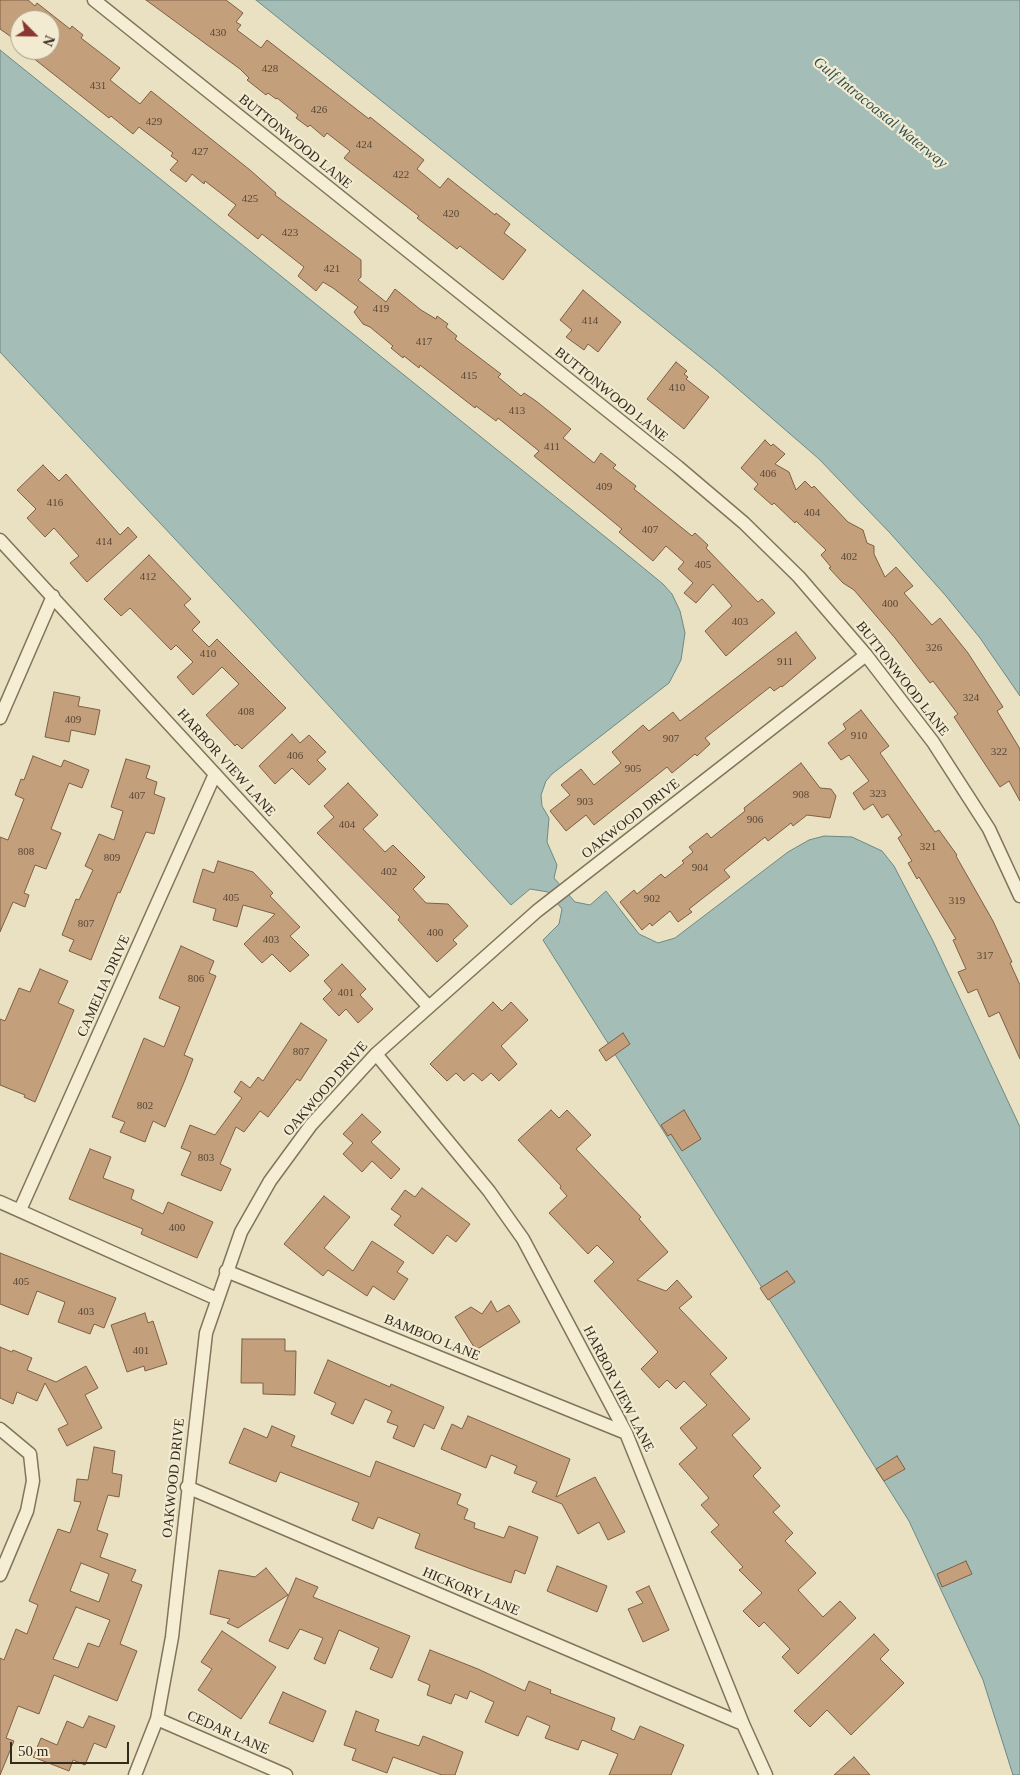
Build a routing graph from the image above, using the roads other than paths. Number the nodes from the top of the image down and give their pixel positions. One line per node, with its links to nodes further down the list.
1 (94, 0): 4 (street, BUTTONWOOD LANE)
2 (0, 540): 3 (street, HARBOR VIEW LANE)
3 (53, 596): 5 (street); 6 (street, HARBOR VIEW LANE)
4 (866, 655): 7 (street, BUTTONWOOD LANE); 8 (street, OAKWOOD DRIVE)
5 (0, 718)
6 (215, 774): 8 (street, HARBOR VIEW LANE); 11 (street, CAMELIA DRIVE)
7 (1020, 896)
8 (429, 1007): 9 (street, OAKWOOD DRIVE)
9 (376, 1054): 12 (street, OAKWOOD DRIVE); 15 (street, HARBOR VIEW LANE)
10 (0, 1202): 11 (street)
11 (20, 1210): 13 (street)
12 (226, 1271): 13 (street, OAKWOOD DRIVE); 15 (street, BAMBOO LANE)
13 (217, 1298): 16 (street, OAKWOOD DRIVE)
14 (0, 1429): 17 (street)
15 (626, 1433): 19 (street, HARBOR VIEW LANE)
16 (187, 1488): 18 (street, OAKWOOD DRIVE); 19 (street, HICKORY LANE)
17 (0, 1575)
18 (157, 1718): 20 (street, OAKWOOD DRIVE); 21 (street, CEDAR LANE)
19 (743, 1724): 22 (street, HARBOR VIEW LANE)
20 (135, 1775)
21 (286, 1775)
22 (766, 1775)

